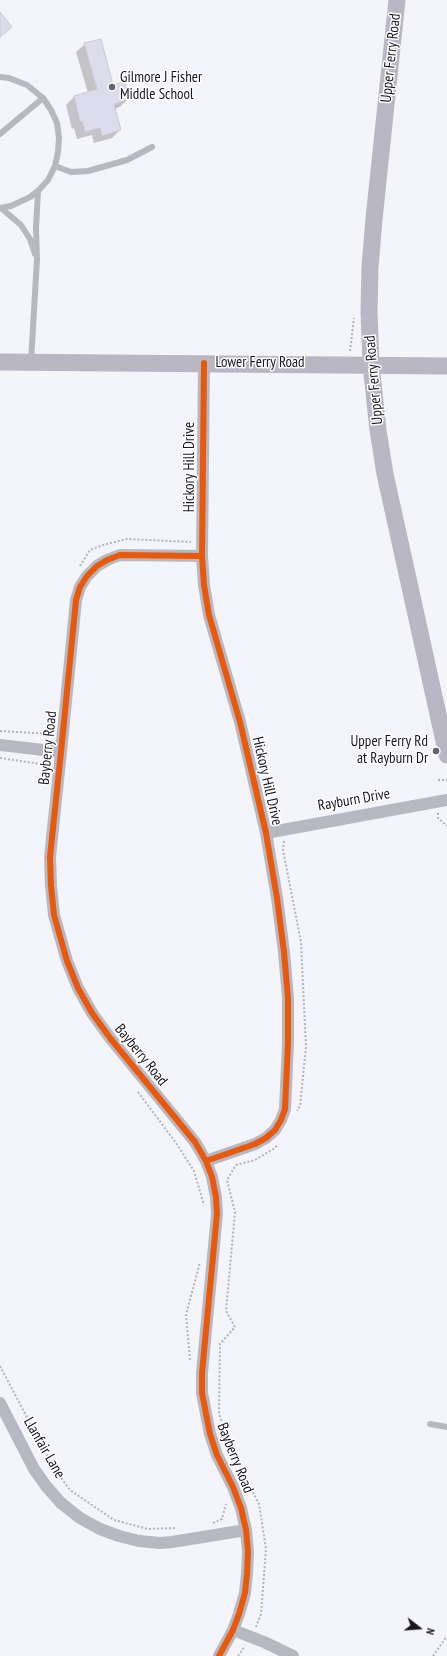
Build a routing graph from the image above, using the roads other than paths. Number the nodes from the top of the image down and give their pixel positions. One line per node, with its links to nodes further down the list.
1 (397, 0): 13 (main road, Upper Ferry Road)
2 (0, 77): 3 (lane)
3 (43, 98): 4 (lane); 6 (lane)
4 (0, 134)
5 (152, 147): 6 (lane)
6 (55, 166): 7 (lane)
7 (38, 191): 8 (lane); 9 (lane)
8 (0, 208): 9 (lane)
9 (37, 259): 11 (lane)
10 (0, 362): 11 (main road, Lower Ferry Road)
11 (31, 362): 12 (main road, Lower Ferry Road)
12 (204, 363): 13 (main road, Lower Ferry Road); 15 (street, Hickory Hill Drive)
13 (371, 364): 14 (main road, Lower Ferry Road); 18 (main road, Upper Ferry Road)
14 (447, 366)
15 (202, 556): 17 (street, Bayberry Road); 20 (street, Hickory Hill Drive)
16 (0, 745): 17 (street)
17 (61, 752): 21 (street, Bayberry Road)
18 (447, 755)
19 (447, 800): 20 (street, Rayburn Drive)
20 (266, 833): 21 (street, Hickory Hill Drive)
21 (206, 1161): 25 (street, Bayberry Road)
22 (0, 1403): 25 (street, Llanfair Lane)
23 (430, 1424): 24 (lane)
24 (447, 1427)
25 (246, 1530): 26 (street, Bayberry Road)
26 (233, 1630): 27 (street, Bayberry Road); 28 (street)
27 (219, 1656)
28 (293, 1656)

